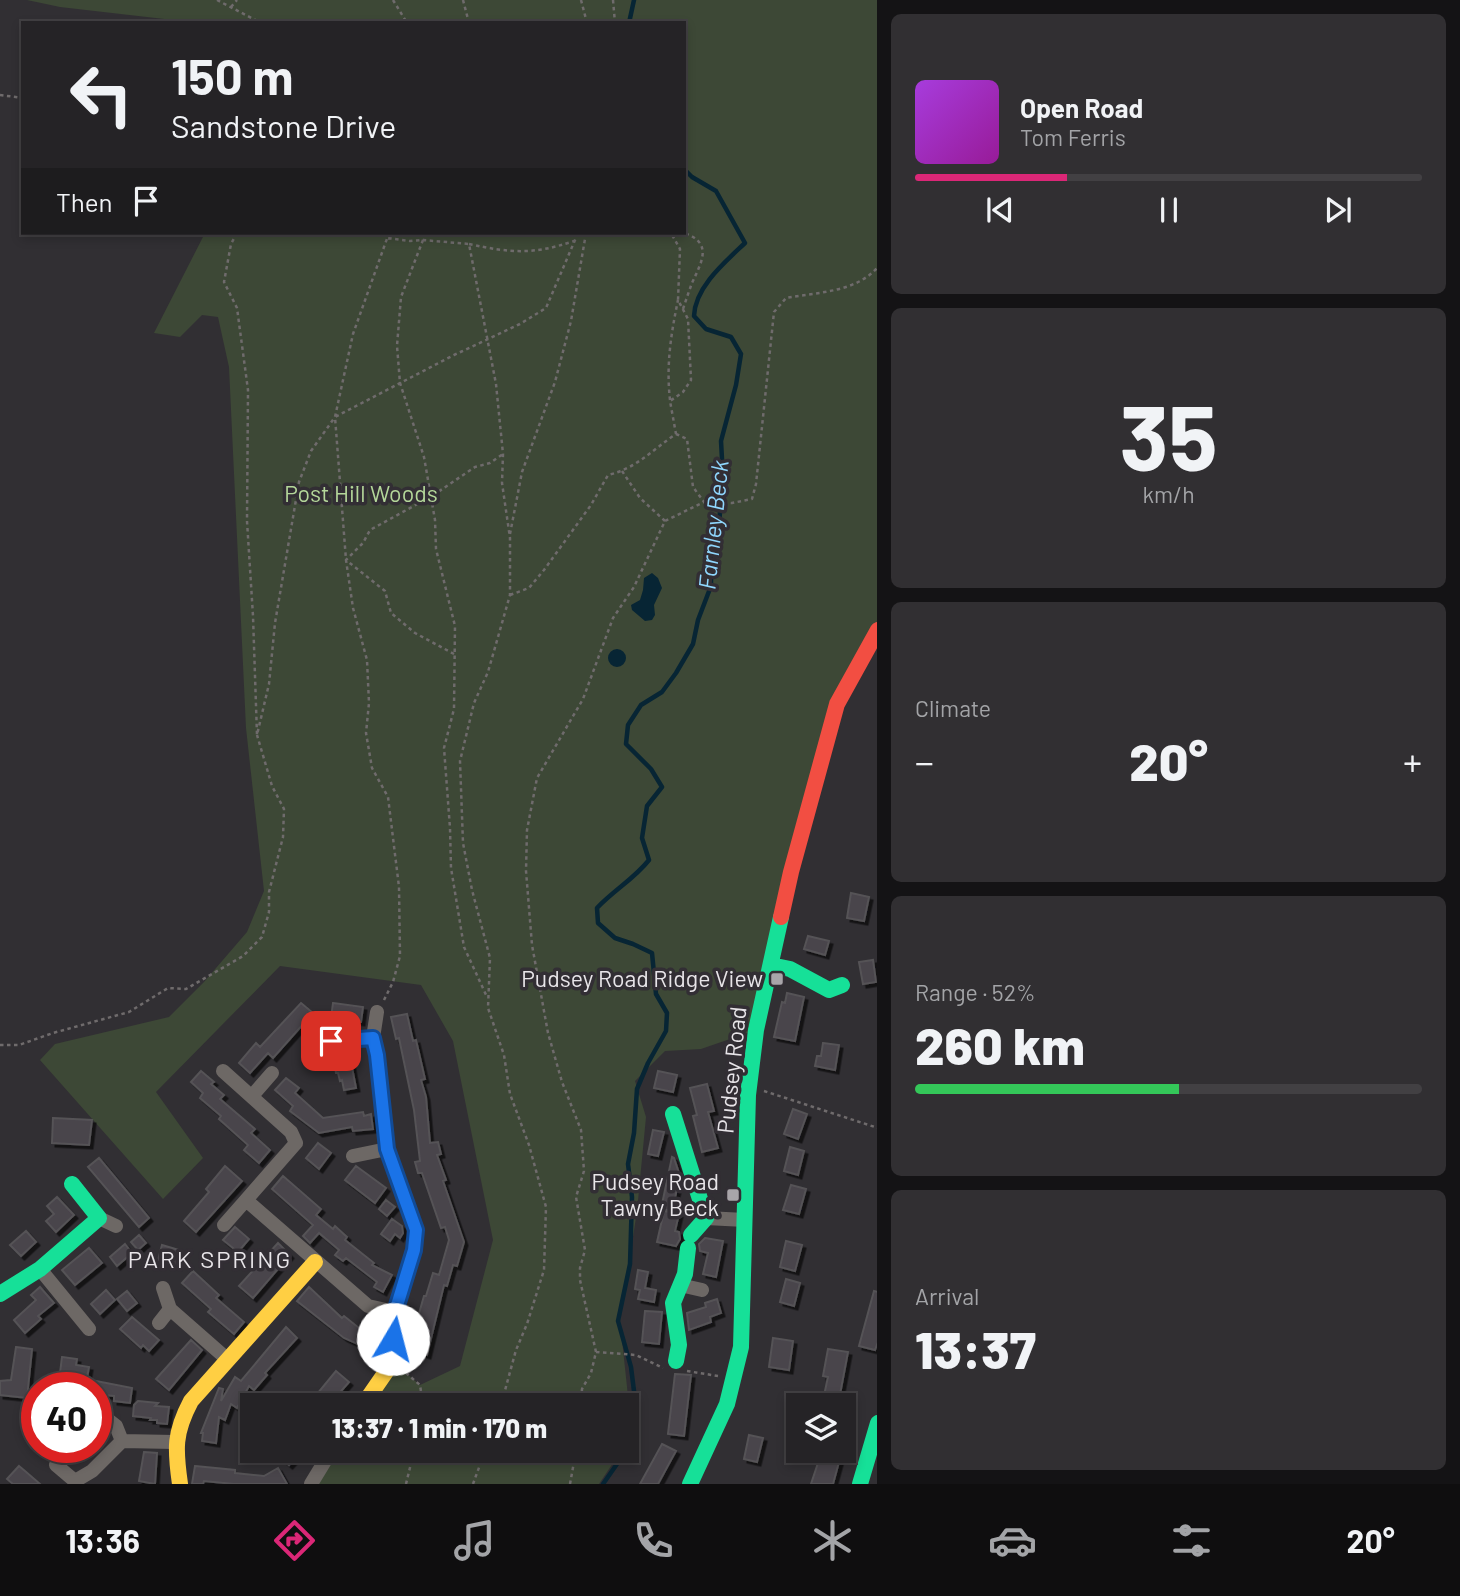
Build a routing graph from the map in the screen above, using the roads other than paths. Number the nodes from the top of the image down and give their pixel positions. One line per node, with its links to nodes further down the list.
1 (877, 629): 2 (street, Pudsey Road)
2 (771, 965): 3 (street); 17 (street, Pudsey Road)
3 (842, 985)
4 (377, 1012): 5 (street)
5 (373, 1038): 6 (street); 11 (street)
6 (331, 1041)
7 (223, 1070): 9 (street)
8 (272, 1073): 9 (street)
9 (252, 1096): 14 (street)
10 (673, 1114): 16 (street)
11 (387, 1149): 12 (street); 27 (street)
12 (353, 1156)
13 (72, 1184): 15 (street)
14 (246, 1200): 18 (street); 20 (street)
15 (99, 1218): 19 (street); 21 (street)
16 (706, 1218): 17 (street); 22 (street)
17 (745, 1220): 42 (street, Pudsey Road)
18 (224, 1225)
19 (116, 1226)
20 (315, 1262): 27 (street); 30 (street)
21 (40, 1269): 25 (street); 29 (street)
22 (680, 1285): 24 (street); 31 (street)
23 (163, 1288): 26 (street)
24 (702, 1290)
25 (0, 1294)
26 (170, 1309): 28 (street); 30 (street)
27 (395, 1312): 32 (street)
28 (159, 1323)
29 (89, 1329)
30 (227, 1359): 36 (street)
31 (676, 1361)
32 (371, 1393)
33 (112, 1423): 35 (street)
34 (877, 1423): 43 (street)
35 (122, 1441): 36 (street); 39 (street)
36 (174, 1442): 40 (street)
37 (324, 1463): 41 (street)
38 (56, 1465): 39 (street)
39 (74, 1482)
40 (180, 1484)
41 (311, 1484)
42 (690, 1484)
43 (860, 1484)

